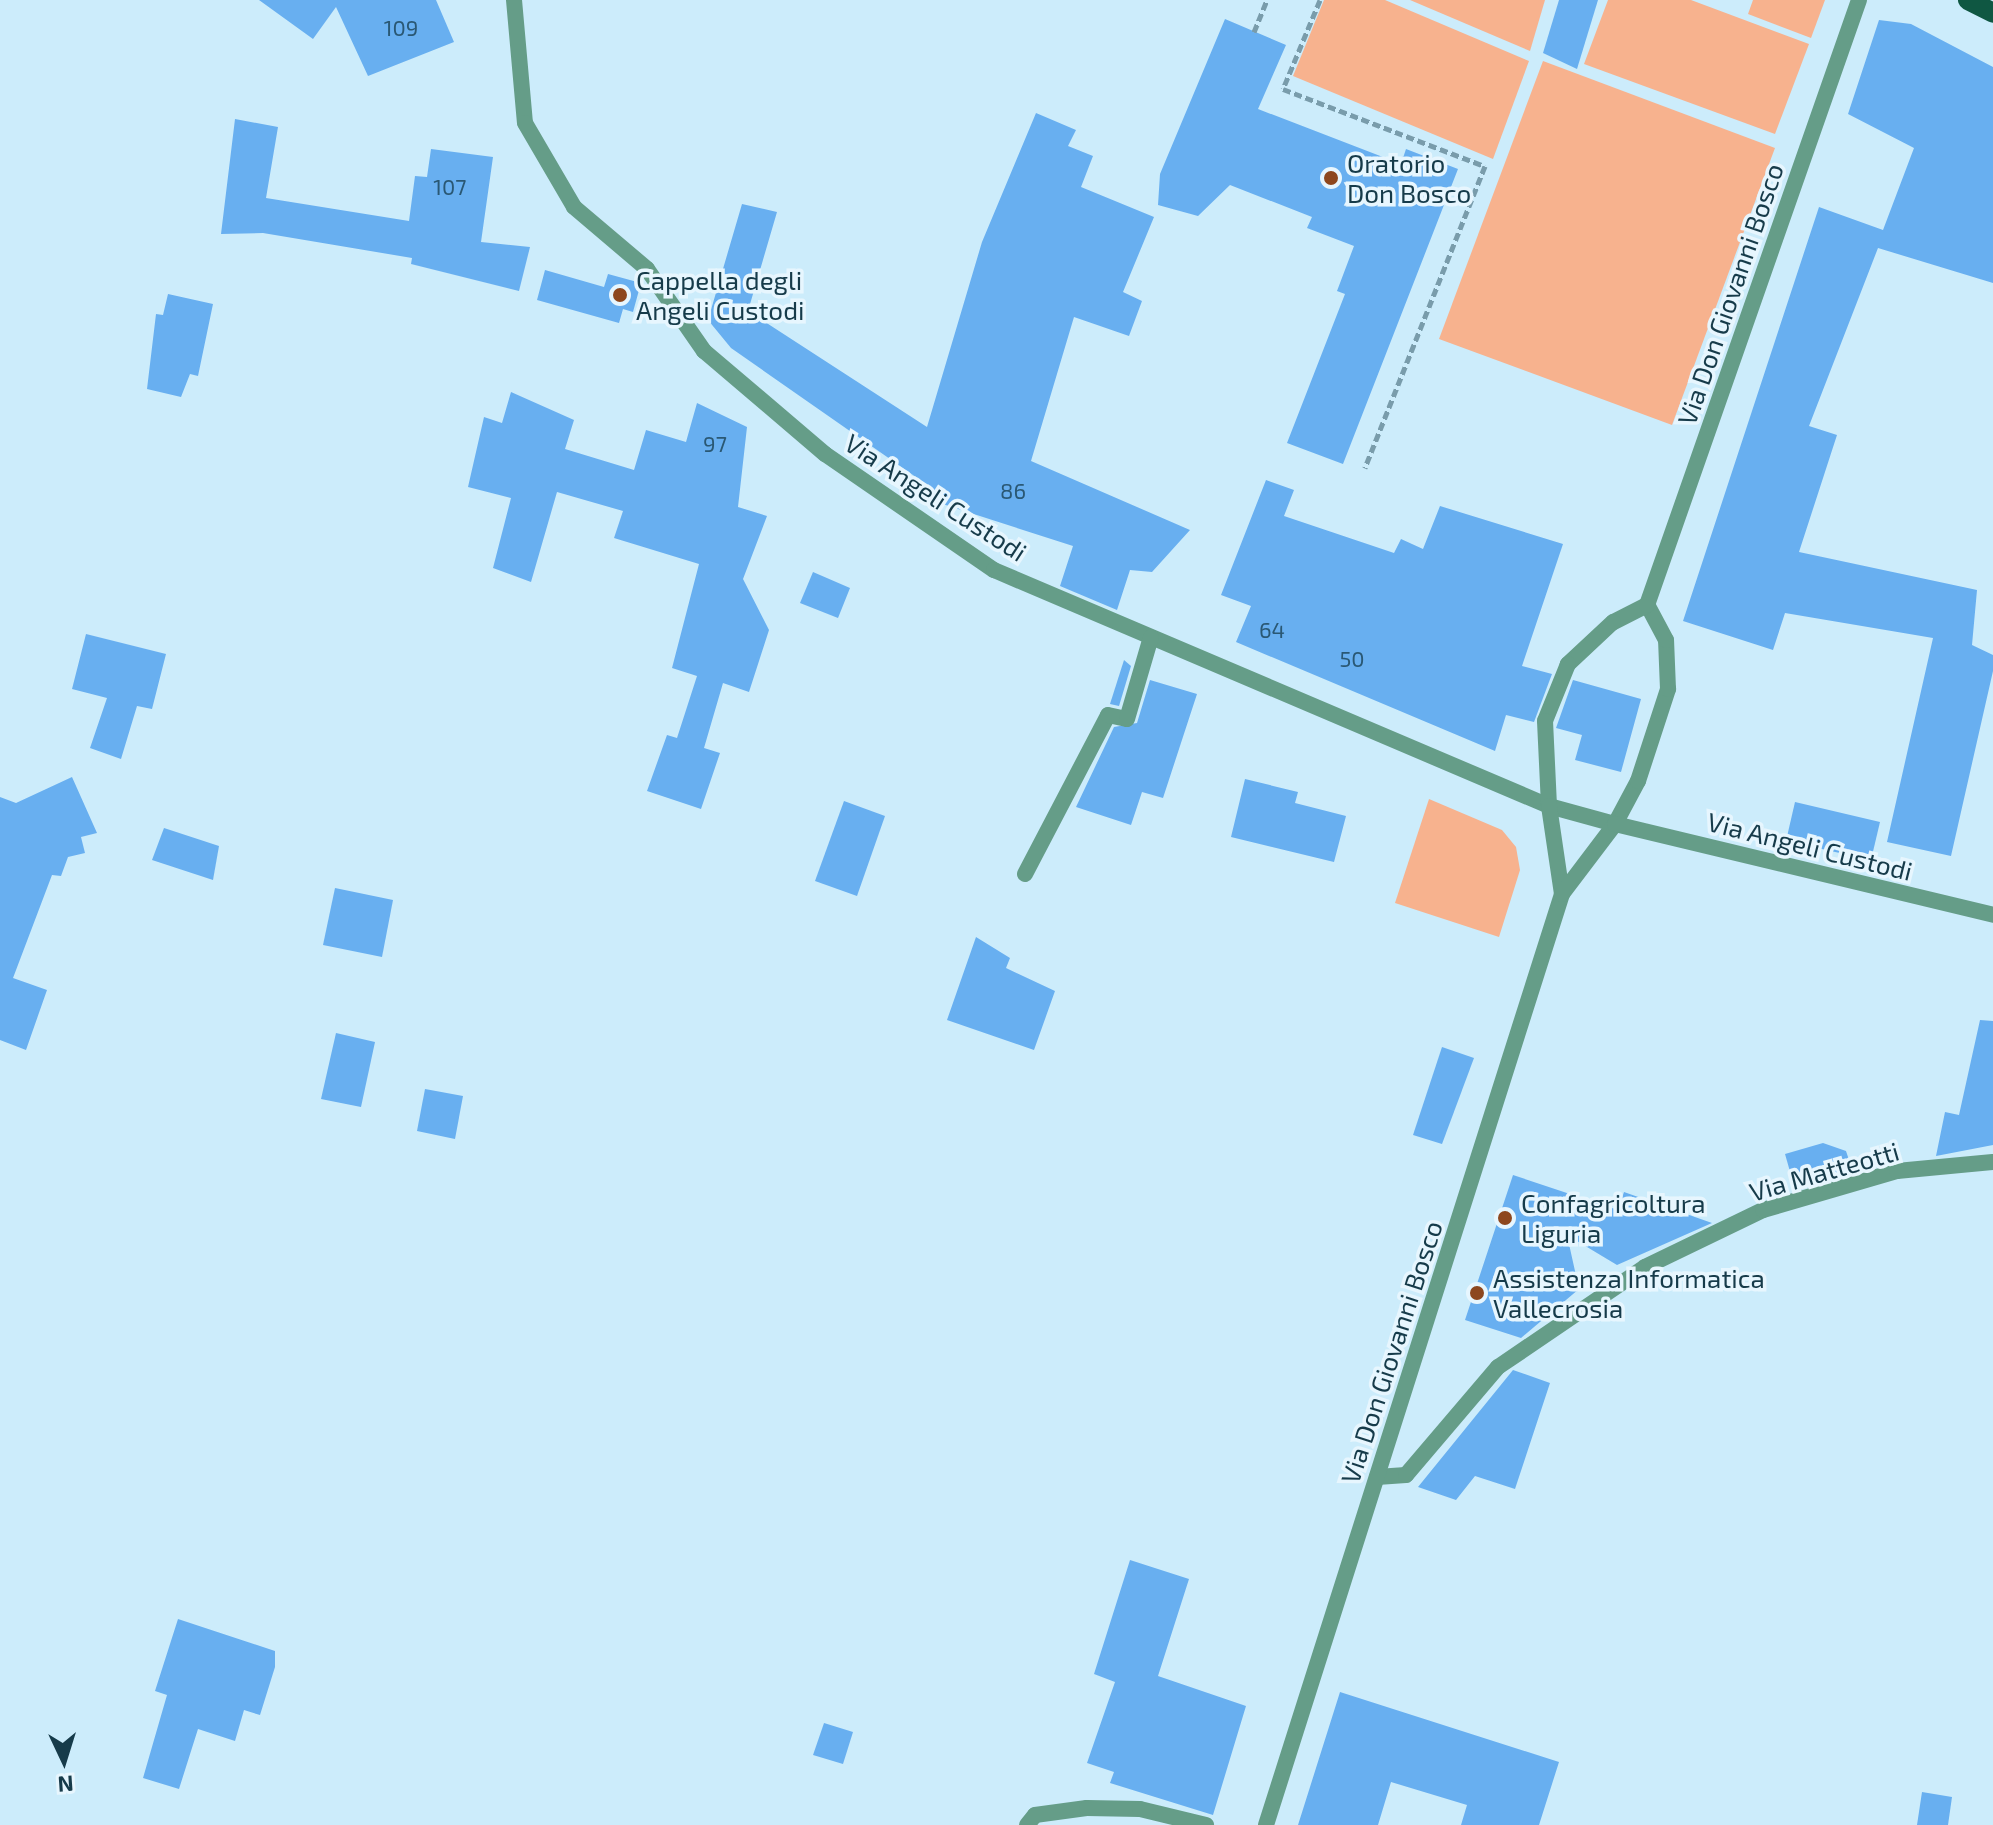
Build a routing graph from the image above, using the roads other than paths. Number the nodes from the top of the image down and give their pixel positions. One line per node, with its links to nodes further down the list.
1 (514, 0): 6 (street, Via Angeli Custodi)
2 (1859, 0): 5 (street, Via Don Giovanni Bosco)
3 (1968, 0): 4 (main road)
4 (1993, 13)
5 (1647, 605): 7 (street, Via Don Giovanni Bosco); 8 (street, Via Don Giovanni Bosco)
6 (1151, 637): 7 (street, Via Angeli Custodi); 9 (street)
7 (1549, 806): 8 (street); 10 (street, Via Don Giovanni Bosco)
8 (1615, 824): 10 (street, Via Don Giovanni Bosco); 11 (street, Via Angeli Custodi)
9 (1025, 874)
10 (1562, 894): 13 (street, Via Don Giovanni Bosco)
11 (1993, 915)
12 (1993, 1162): 13 (street, Via Matteotti)
13 (1377, 1477): 16 (street, Via Don Giovanni Bosco)
14 (1027, 1825): 15 (street)
15 (1206, 1825)
16 (1266, 1825)

